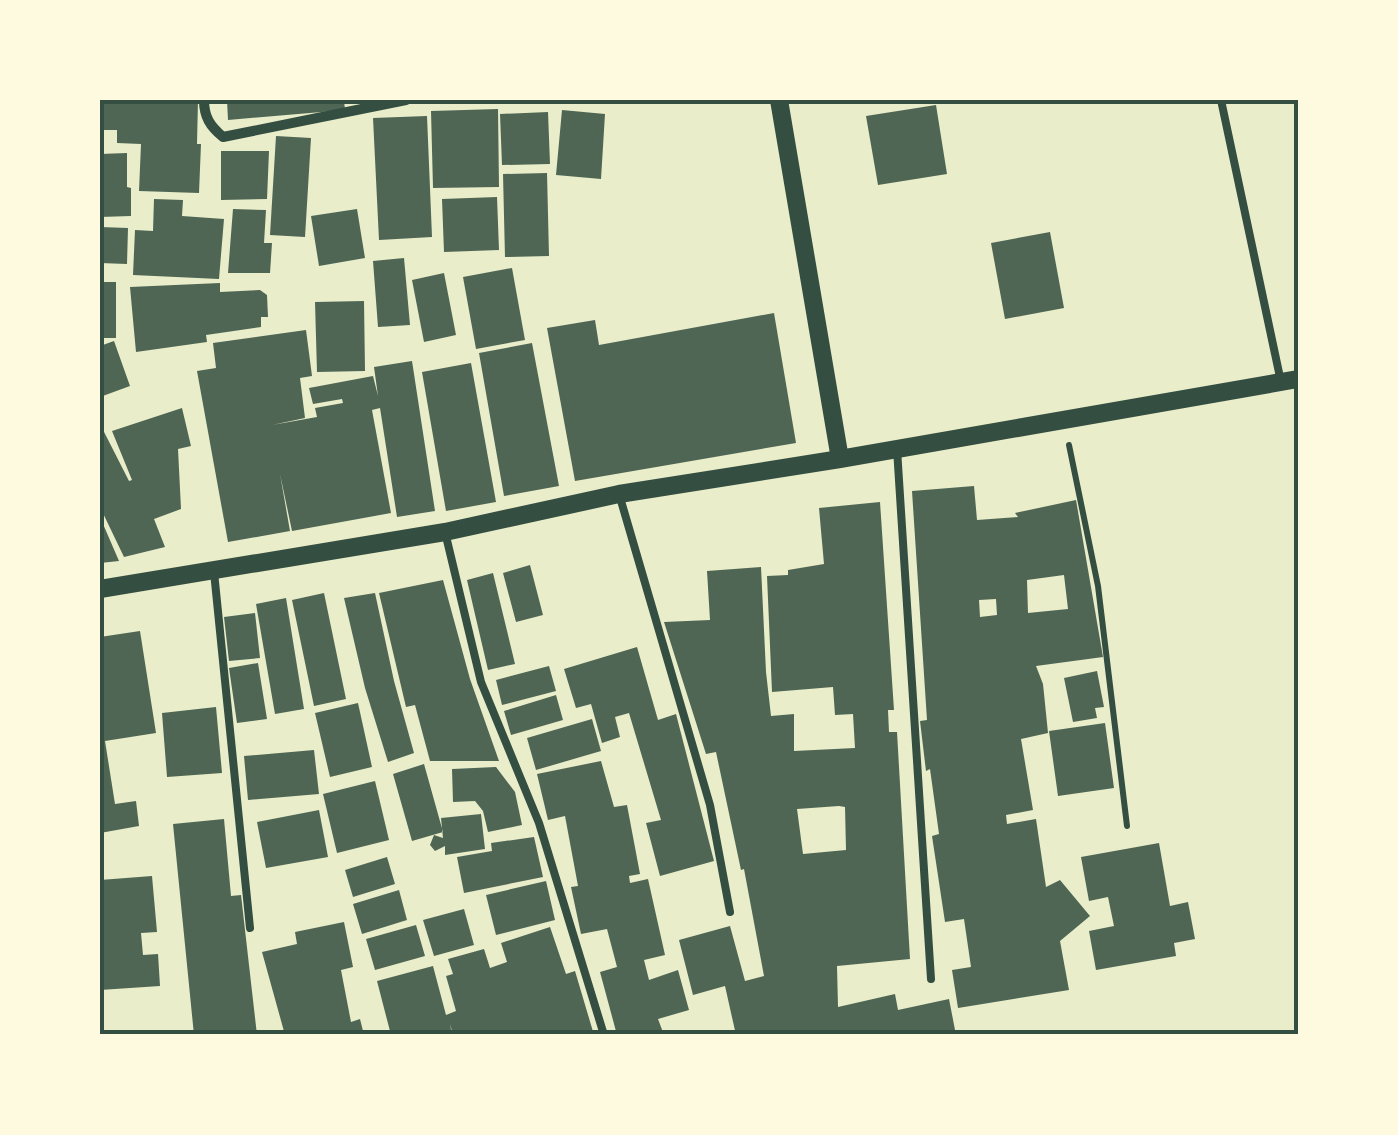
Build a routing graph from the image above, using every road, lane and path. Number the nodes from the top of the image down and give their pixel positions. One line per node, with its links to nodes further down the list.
1 (204, 100): 2 (street)
2 (406, 100)
3 (778, 100): 8 (street)
4 (1221, 100): 5 (lane)
5 (1290, 381): 6 (street)
6 (1064, 419): 7 (street); 13 (path)
7 (896, 450): 8 (street); 16 (lane)
8 (840, 459): 9 (street)
9 (619, 494): 10 (street); 14 (lane)
10 (445, 532): 11 (street); 17 (lane)
11 (214, 572): 12 (street); 15 (lane)
12 (100, 589)
13 (1128, 826)
14 (730, 912)
15 (250, 928)
16 (931, 979)
17 (604, 1035)

